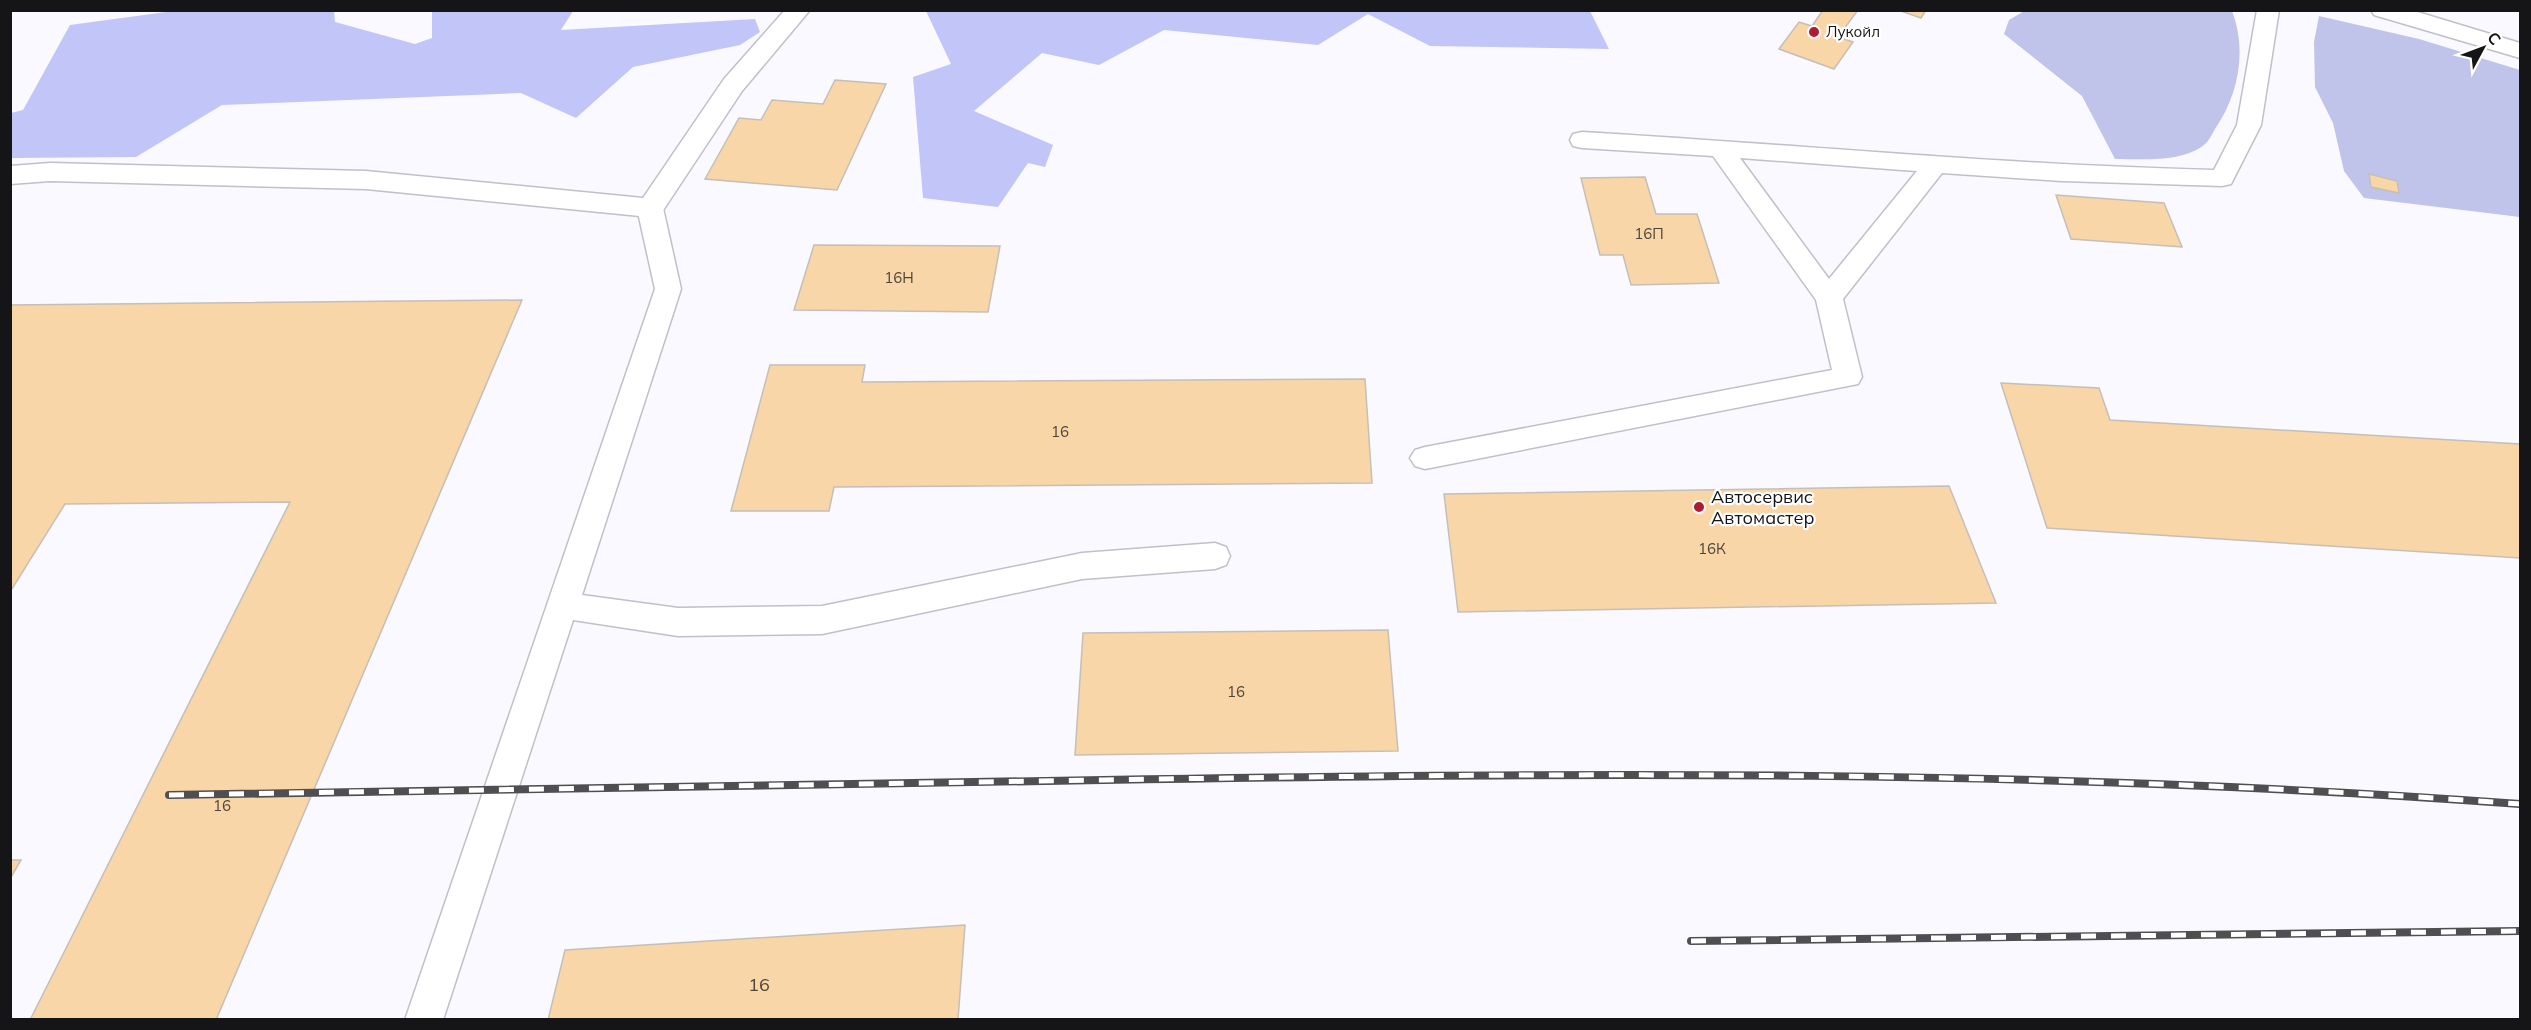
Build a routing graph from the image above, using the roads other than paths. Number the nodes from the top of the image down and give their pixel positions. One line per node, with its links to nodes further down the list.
1 (798, 10): 9 (street)
2 (2268, 10): 7 (lane)
3 (2383, 10): 4 (street)
4 (2520, 51)
5 (1582, 140): 6 (lane)
6 (1719, 147): 7 (lane); 10 (lane)
7 (1935, 165): 10 (lane)
8 (10, 175): 9 (street)
9 (650, 208): 13 (lane)
10 (1829, 298): 11 (lane)
11 (1425, 458)
12 (1215, 556): 13 (lane)
13 (562, 605): 14 (lane)
14 (424, 1020)

